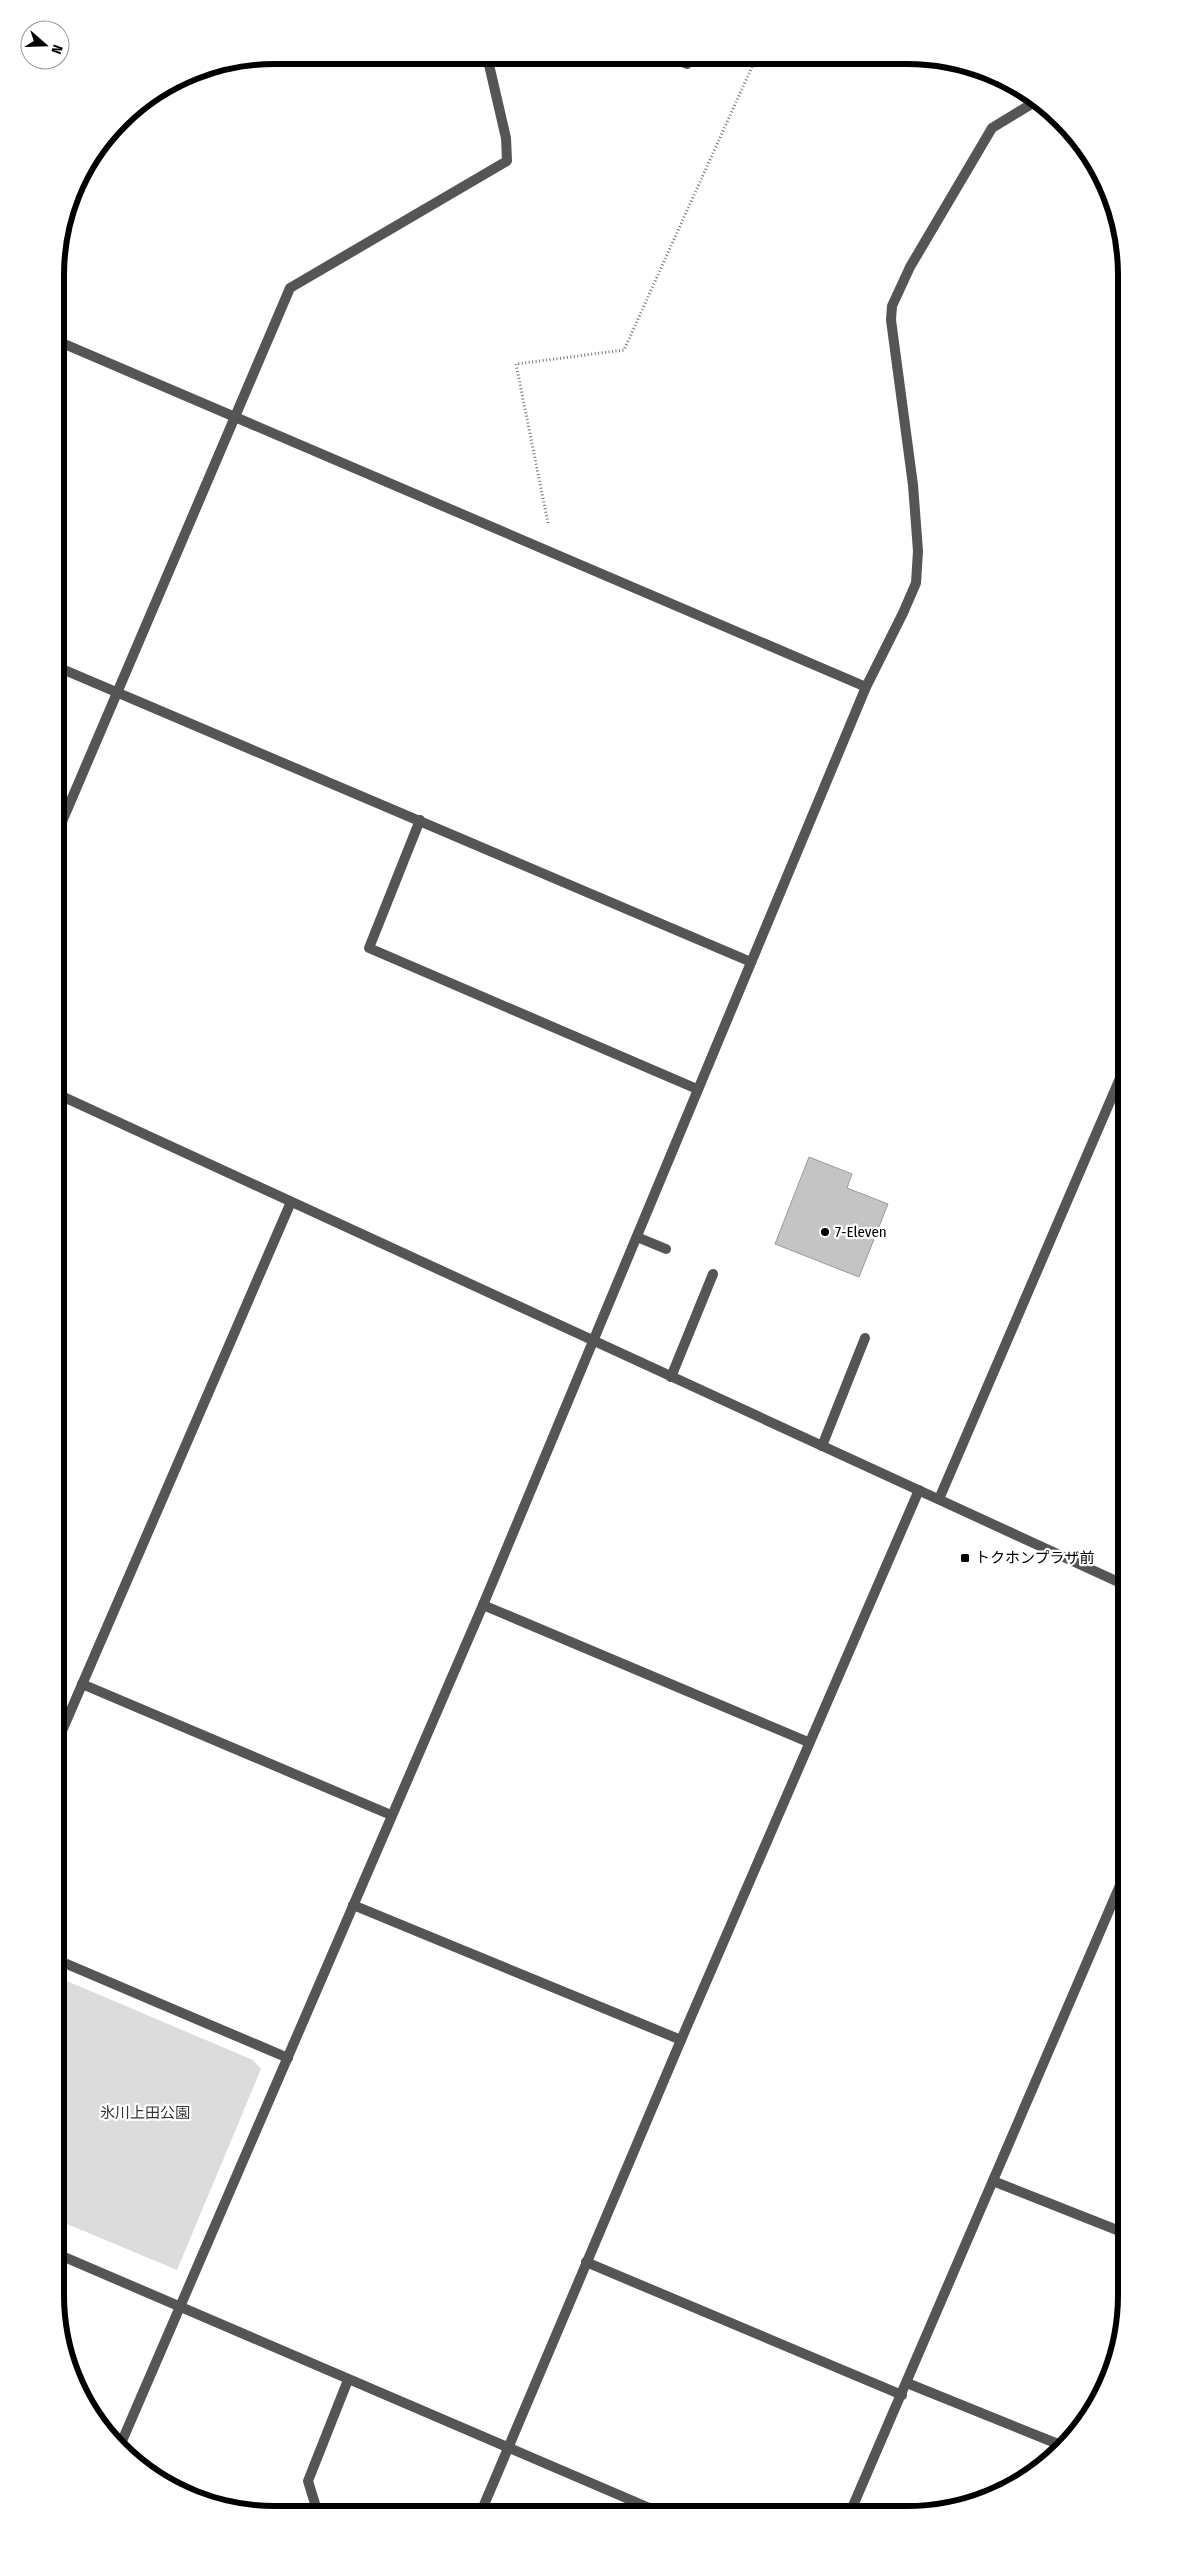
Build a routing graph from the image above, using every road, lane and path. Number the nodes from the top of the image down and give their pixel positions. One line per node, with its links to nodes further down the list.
1 (489, 64): 5 (street)
2 (753, 64): 6 (path)
3 (1032, 104): 8 (street)
4 (64, 343): 5 (street)
5 (235, 418): 6 (street); 9 (street)
6 (554, 553): 8 (street)
7 (64, 670): 9 (street)
8 (866, 687): 12 (street)
9 (117, 693): 10 (street); 11 (street)
10 (64, 817)
11 (420, 820): 12 (street); 14 (street)
12 (751, 962): 14 (street)
13 (1118, 1083): 25 (street)
14 (697, 1090): 17 (street)
15 (64, 1097): 16 (street)
16 (291, 1202): 21 (street); 28 (street)
17 (636, 1237): 18 (street); 21 (street)
18 (666, 1249)
19 (713, 1274): 22 (street)
20 (865, 1338): 23 (street)
21 (593, 1342): 22 (street); 27 (street)
22 (671, 1377): 23 (street)
23 (822, 1446): 24 (street)
24 (919, 1490): 25 (street); 30 (street)
25 (939, 1499): 26 (street)
26 (1118, 1582)
27 (483, 1605): 30 (street); 31 (street)
28 (82, 1684): 29 (street); 31 (street)
29 (64, 1726)
30 (808, 1742): 35 (street)
31 (391, 1815): 33 (street)
32 (1118, 1890): 37 (street)
33 (353, 1905): 35 (street); 36 (street)
34 (64, 1963): 36 (street)
35 (681, 2040): 40 (street)
36 (288, 2058): 41 (street)
37 (993, 2181): 38 (street); 43 (street)
38 (1118, 2231)
39 (64, 2257): 41 (street)
40 (586, 2262): 44 (street); 47 (street)
41 (179, 2307): 42 (street); 45 (street)
42 (348, 2380): 47 (street); 48 (street)
43 (906, 2383): 44 (street); 46 (street)
44 (902, 2395): 51 (street)
45 (122, 2440)
46 (1057, 2443)
47 (508, 2449): 49 (street); 50 (street)
48 (316, 2506)
49 (484, 2506)
50 (642, 2506)
51 (853, 2506)

